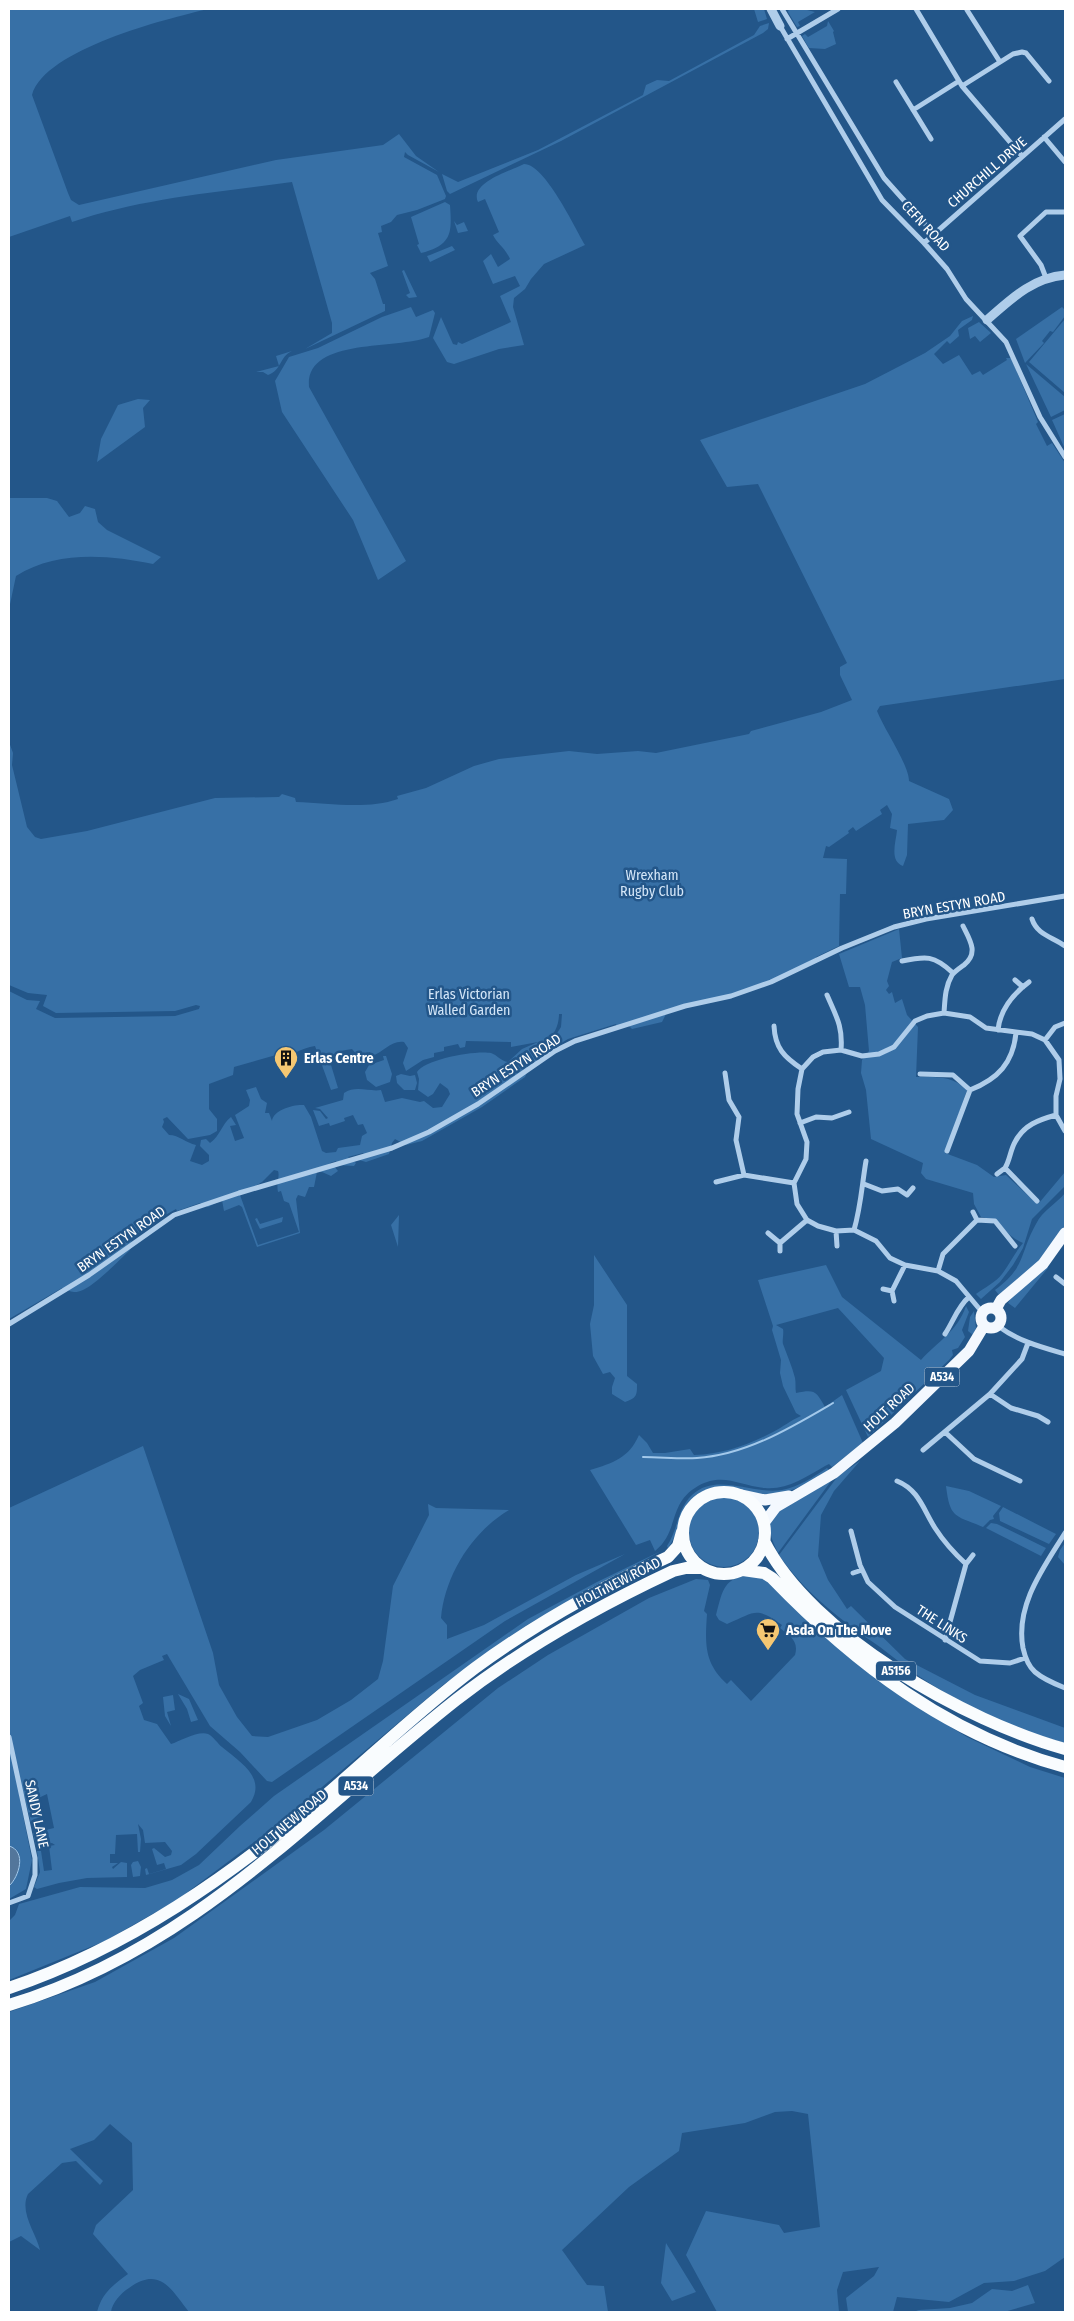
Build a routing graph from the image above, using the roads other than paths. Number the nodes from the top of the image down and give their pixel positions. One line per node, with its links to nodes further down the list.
1 (771, 9): 6 (street, CEFN ROAD)
2 (782, 9): 7 (street, CEFN ROAD)
3 (838, 9): 7 (street)
4 (916, 9): 12 (street)
5 (967, 10): 9 (street)
6 (780, 26): 8 (street, CEFN ROAD)
7 (796, 34): 8 (street); 20 (street, CEFN ROAD)
8 (787, 39): 21 (street, CEFN ROAD)
9 (1000, 62): 10 (street); 12 (street)
10 (1049, 81)
11 (896, 82): 13 (street)
12 (961, 83): 13 (street); 17 (street)
13 (913, 110): 16 (street)
14 (1065, 119): 15 (street, CHURCHILL DRIVE)
15 (1044, 137): 17 (street, CHURCHILL DRIVE); 18 (street)
16 (931, 138)
17 (1022, 156): 20 (street, CHURCHILL DRIVE)
18 (1065, 162)
19 (1065, 212): 23 (street)
20 (934, 234): 21 (street, CHURCHILL DRIVE)
21 (924, 243): 24 (street, CEFN ROAD)
22 (1065, 275): 23 (street)
23 (1046, 278): 24 (street)
24 (987, 320): 25 (street, CEFN ROAD)
25 (1065, 457)
26 (1065, 896): 87 (street, BRYN ESTYN ROAD)
27 (1032, 919): 29 (street)
28 (964, 926): 33 (street)
29 (1065, 946)
30 (912, 952): 31 (street)
31 (914, 959): 32 (street); 33 (street)
32 (902, 961)
33 (953, 973): 38 (street)
34 (1015, 980): 36 (street)
35 (1029, 982): 36 (street)
36 (1023, 987): 41 (street)
37 (827, 995): 44 (street)
38 (944, 1013): 41 (street); 44 (street)
39 (1065, 1023): 43 (street)
40 (774, 1026): 45 (street)
41 (998, 1030): 42 (street)
42 (1016, 1033): 43 (street); 49 (street)
43 (1045, 1040): 48 (street)
44 (841, 1050): 45 (street)
45 (802, 1069): 52 (street)
46 (725, 1073): 58 (street)
47 (920, 1074): 49 (street)
48 (1063, 1080): 51 (street)
49 (970, 1090): 54 (street)
50 (849, 1112): 52 (street)
51 (1056, 1115): 53 (street); 56 (street)
52 (800, 1123): 60 (street)
53 (1065, 1131)
54 (946, 1150)
55 (866, 1161): 61 (street)
56 (1005, 1168): 57 (street); 65 (street)
57 (997, 1174)
58 (744, 1175): 59 (street); 60 (street)
59 (716, 1182)
60 (794, 1183): 67 (street)
61 (864, 1184): 63 (street); 69 (street)
62 (913, 1188): 63 (street)
63 (907, 1195): 64 (street)
64 (912, 1200)
65 (1037, 1201)
66 (973, 1212): 68 (street)
67 (807, 1220): 70 (street); 73 (street)
68 (977, 1220): 75 (street); 78 (street)
69 (854, 1230): 70 (street); 77 (street)
70 (836, 1231): 74 (street)
71 (768, 1233): 73 (street)
72 (1065, 1233): 85 (main road)
73 (780, 1243): 76 (street)
74 (837, 1246)
75 (1015, 1246)
76 (780, 1251)
77 (905, 1265): 78 (street); 82 (street)
78 (938, 1271): 83 (street)
79 (1056, 1277): 80 (street)
80 (1062, 1284)
81 (883, 1289): 82 (street)
82 (892, 1291): 84 (street)
83 (969, 1297): 86 (street); 90 (street)
84 (894, 1301)
85 (996, 1309): 86 (main road); 89 (main road)
86 (982, 1312): 88 (main road)
87 (9, 1324)
88 (984, 1326): 89 (main road); 99 (main road, HOLT ROAD / A534)
89 (998, 1326): 91 (street)
90 (945, 1334)
91 (1028, 1343): 92 (street); 93 (street)
92 (1065, 1354)
93 (990, 1394): 94 (street); 95 (street)
94 (1048, 1422)
95 (946, 1432): 96 (street); 98 (street)
96 (923, 1450)
97 (897, 1481): 109 (street)
98 (1020, 1481)
99 (800, 1493): 100 (main road, HOLT ROAD / A534); 101 (main road, HOLT ROAD / A534)
100 (741, 1495): 101 (highway); 102 (highway)
101 (764, 1523): 107 (highway)
102 (682, 1532): 110 (highway); 121 (highway, HOLT NEW ROAD / A534)
103 (851, 1532): 106 (street, THE LINKS)
104 (1065, 1532): 115 (street)
105 (860, 1536): 106 (street)
106 (853, 1538): 112 (street, THE LINKS)
107 (764, 1541): 111 (highway); 118 (highway, A5156)
108 (973, 1555): 109 (street)
109 (966, 1564): 114 (street)
110 (702, 1568): 111 (highway); 122 (highway, HOLT NEW ROAD / A534)
111 (743, 1570): 119 (highway, A5156)
112 (862, 1570): 113 (street); 114 (street, THE LINKS)
113 (853, 1573)
114 (945, 1640): 115 (street, THE LINKS)
115 (1025, 1658): 116 (street)
116 (1065, 1688)
117 (9, 1737): 120 (street, SANDY LANE)
118 (1065, 1749)
119 (1065, 1767)
120 (9, 1903)
121 (9, 1988)
122 (9, 2005)

